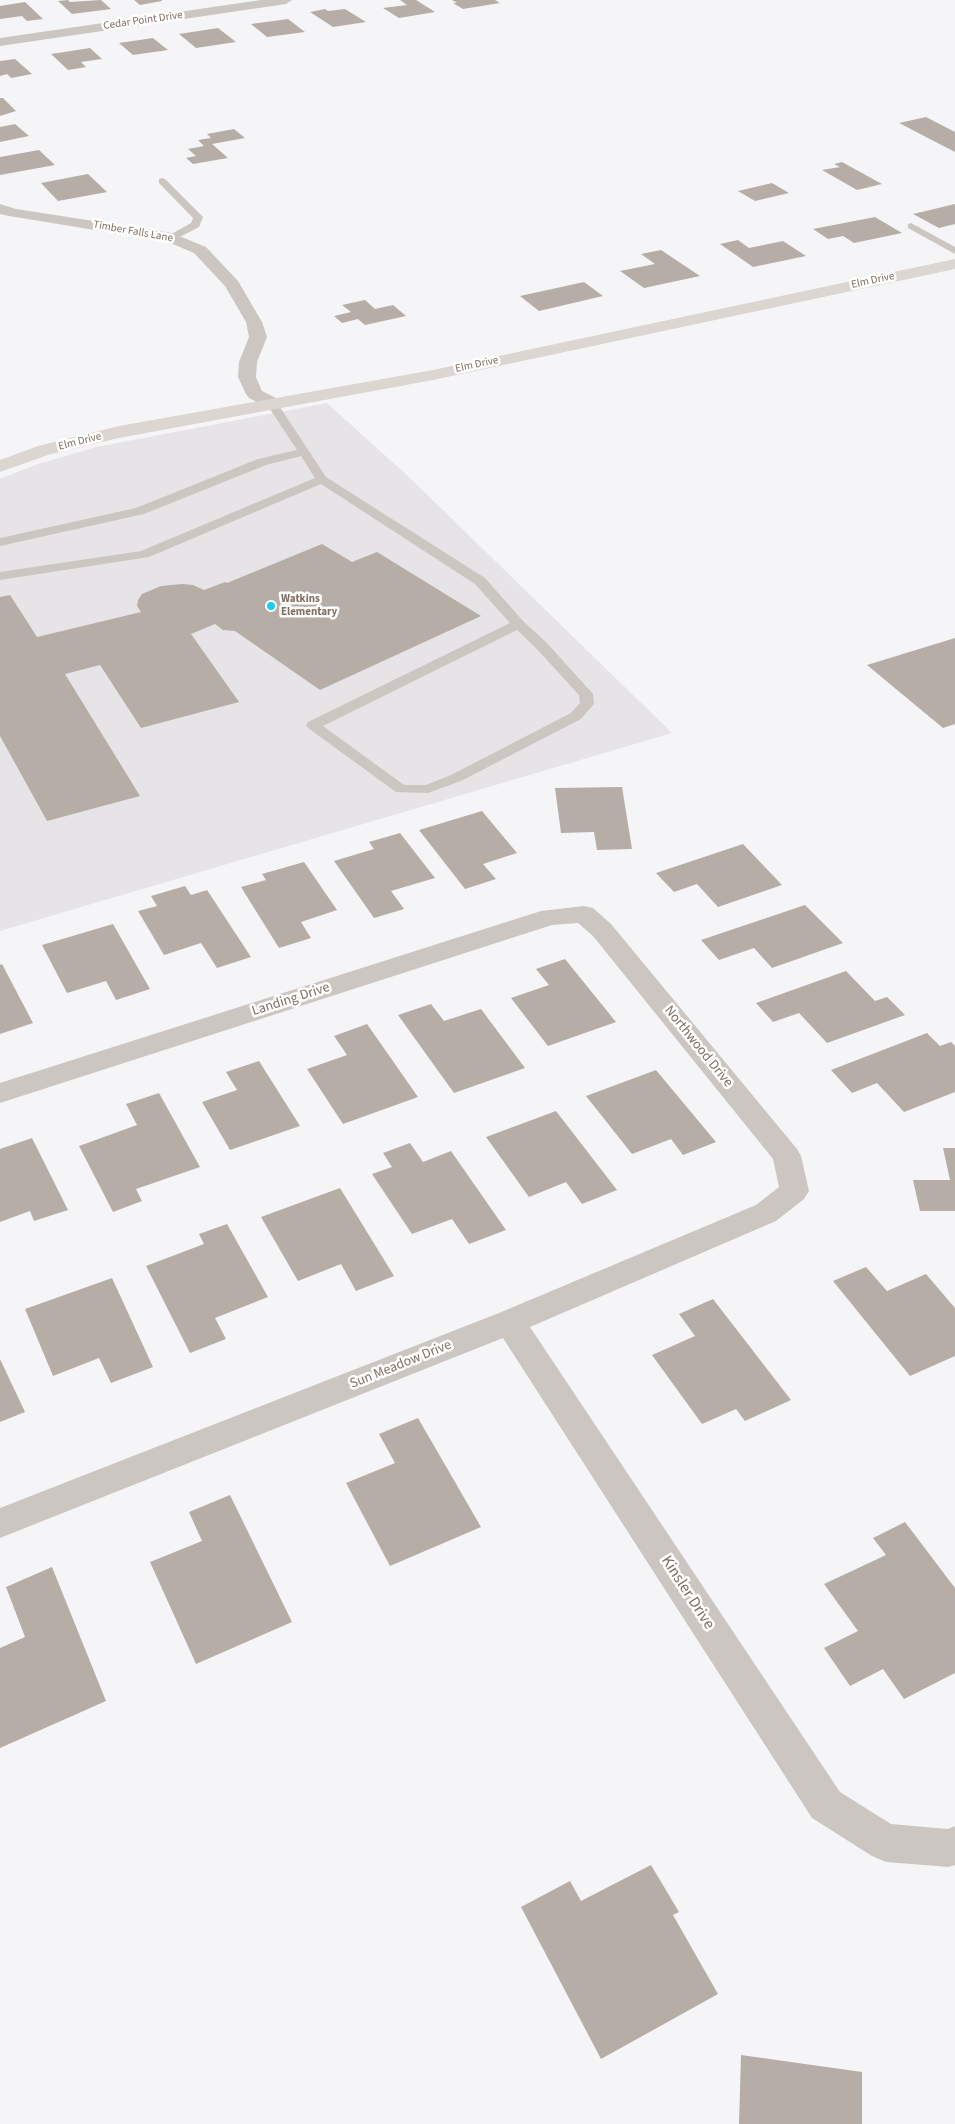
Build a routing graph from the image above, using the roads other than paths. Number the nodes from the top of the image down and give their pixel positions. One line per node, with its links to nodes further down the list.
1 (219, 0): 3 (street)
2 (286, 0): 3 (street, Cedar Point Drive)
3 (230, 8): 4 (street, Cedar Point Drive)
4 (0, 42)
5 (162, 181): 8 (lane)
6 (0, 209): 8 (street, Timber Falls Lane)
7 (911, 226): 9 (lane)
8 (172, 238): 11 (street, Timber Falls Lane)
9 (955, 251)
10 (955, 264): 11 (street, Elm Drive)
11 (272, 403): 12 (lane); 13 (street, Elm Drive)
12 (304, 452): 14 (lane); 15 (lane)
13 (0, 466)
14 (322, 479): 16 (lane); 17 (lane)
15 (0, 542)
16 (0, 576)
17 (518, 624): 17 (lane)
18 (584, 914): 19 (street, Landing Drive); 20 (street, Northwood Drive)
19 (0, 1093)
20 (794, 1191): 21 (street, Sun Meadow Drive)
21 (510, 1322): 22 (street, Sun Meadow Drive); 23 (street, Kinsler Drive)
22 (0, 1523)
23 (955, 1845)

